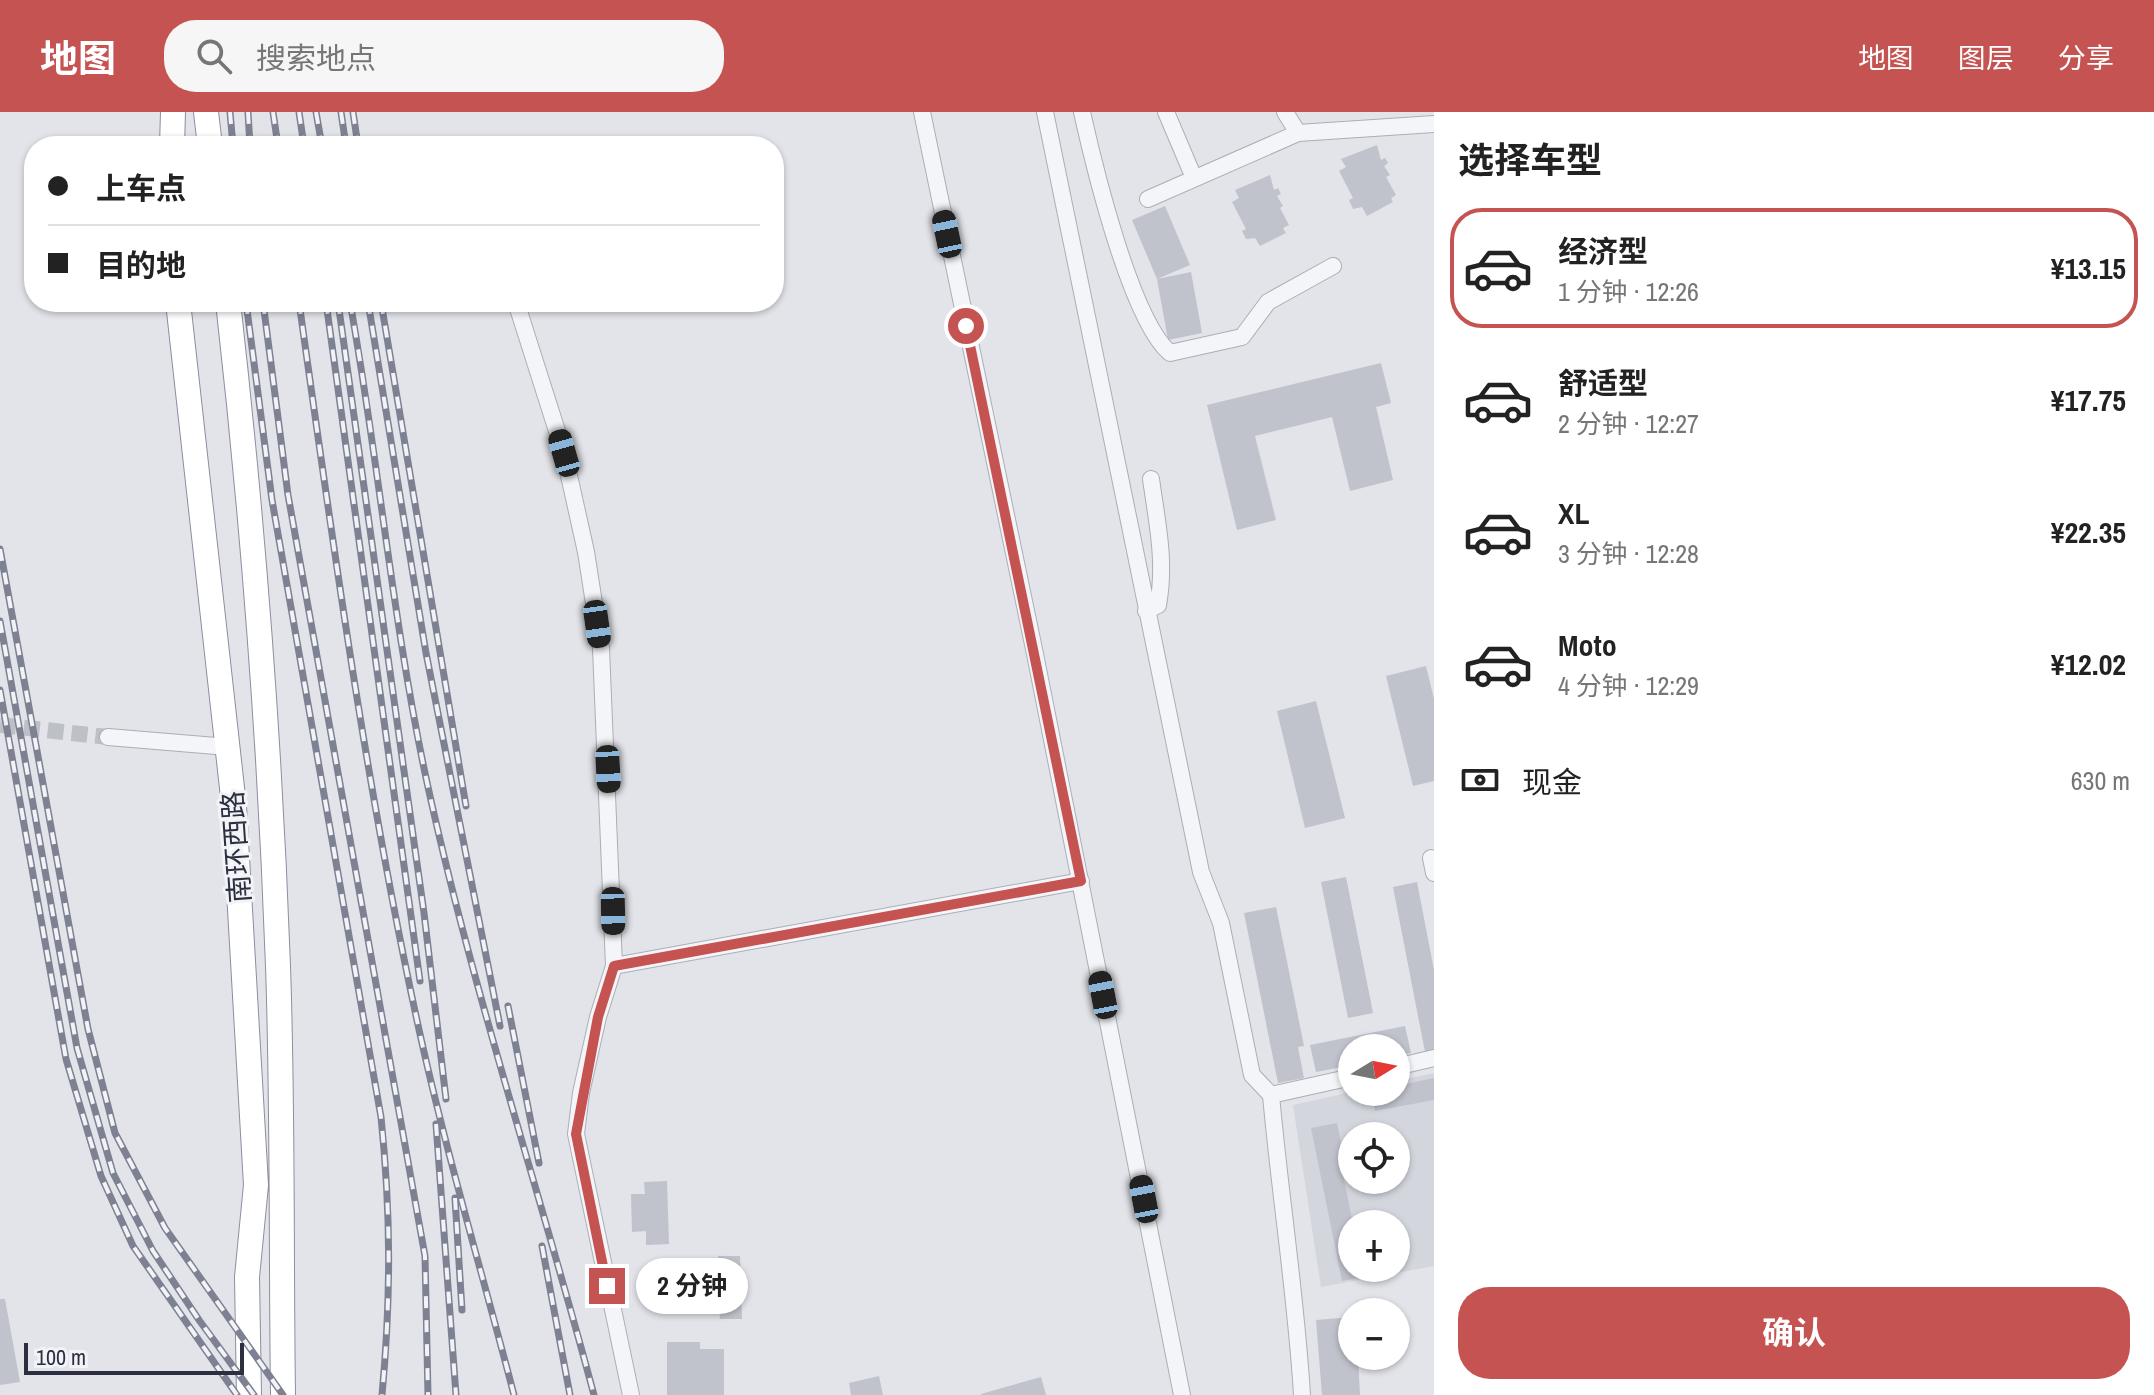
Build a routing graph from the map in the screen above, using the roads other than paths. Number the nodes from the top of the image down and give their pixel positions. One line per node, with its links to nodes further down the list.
1 (173, 112): 10 (highway)
2 (206, 112): 11 (highway)
3 (922, 112): 22 (street)
4 (1045, 112): 19 (street)
5 (1082, 112): 14 (street)
6 (1166, 112): 12 (street)
7 (1285, 112): 9 (street)
8 (1428, 121): 9 (street)
9 (1298, 133): 12 (street)
10 (172, 136)
11 (209, 136)
12 (1194, 178): 13 (street)
13 (1148, 199)
14 (1333, 266)
15 (179, 312): 21 (highway, 南环西路)
16 (229, 312): 28 (highway, 南环西路)
17 (519, 312): 23 (street)
18 (1151, 479): 19 (street)
19 (1146, 611): 27 (street)
20 (108, 737): 21 (street)
21 (228, 747): 29 (highway, 南环西路)
22 (1081, 881): 23 (street); 33 (street)
23 (614, 966): 32 (street)
24 (1434, 1058): 25 (street)
25 (1410, 1064)
26 (1338, 1080): 27 (street)
27 (1271, 1095): 34 (street)
28 (283, 1184): 29 (street); 31 (highway, 南环西路)
29 (256, 1185): 30 (highway, 南环西路)
30 (249, 1395)
31 (283, 1395)
32 (631, 1395)
33 (1182, 1395)
34 (1302, 1395)

